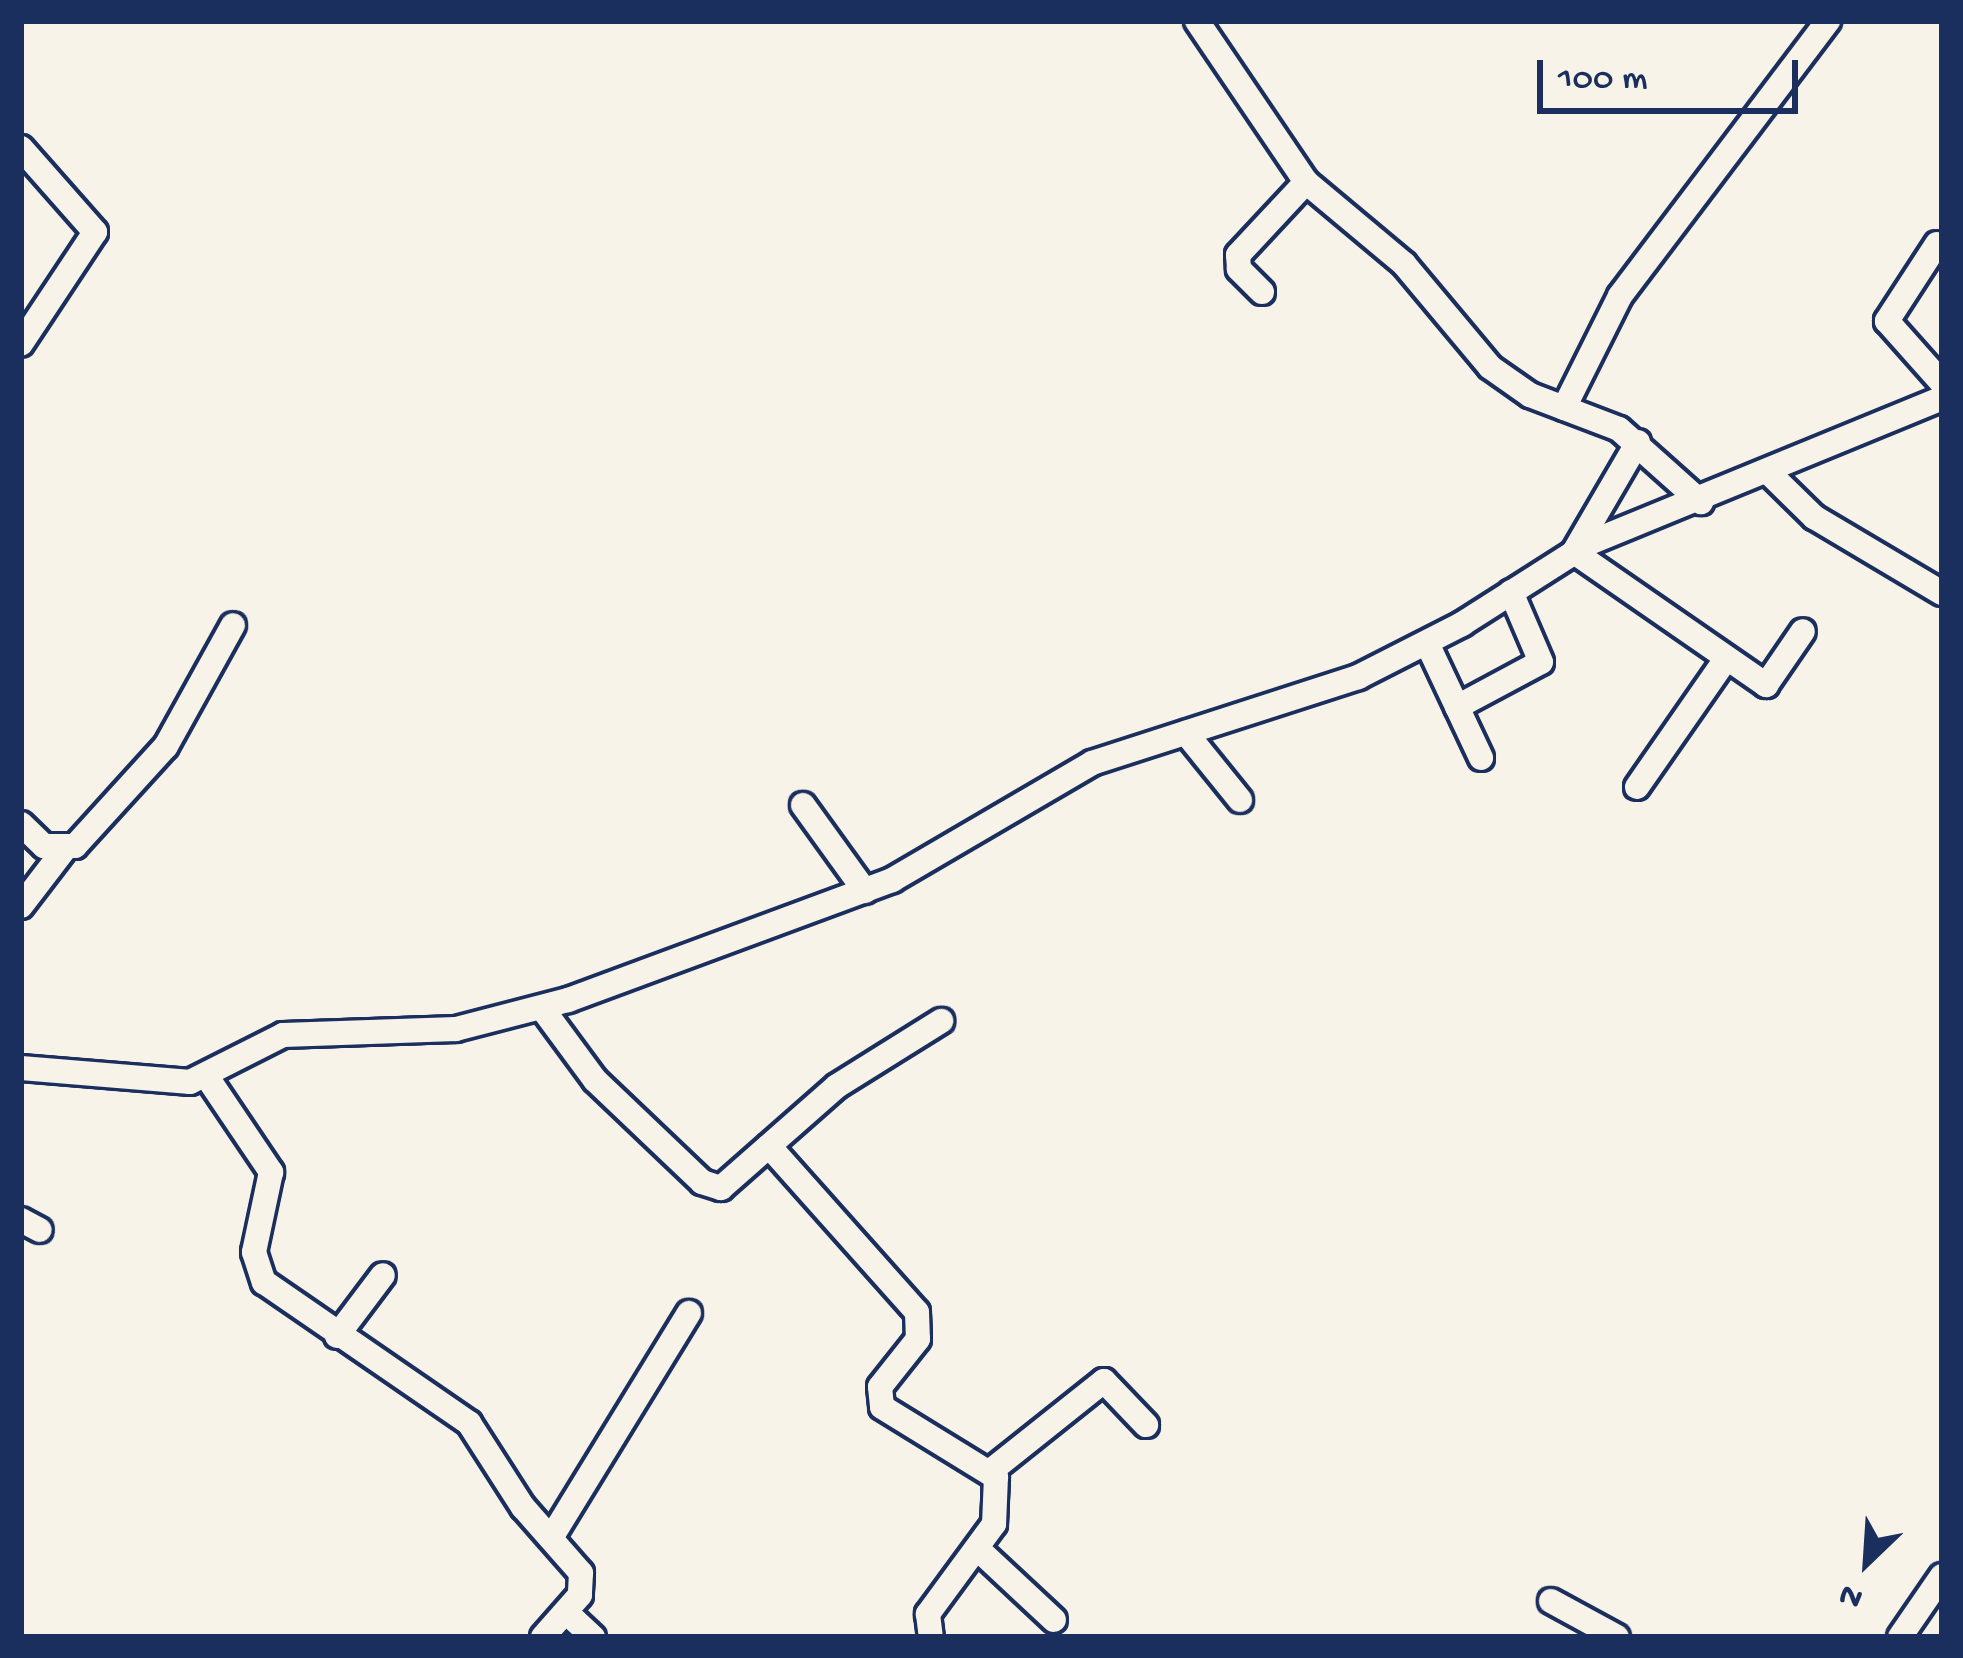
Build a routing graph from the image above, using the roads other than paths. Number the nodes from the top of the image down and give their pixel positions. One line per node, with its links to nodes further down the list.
1 (1197, 21): 4 (street)
2 (1828, 21): 10 (street)
3 (21, 148): 7 (street)
4 (1306, 182): 6 (street); 10 (street)
5 (1937, 244): 8 (street)
6 (1262, 292)
7 (21, 344)
8 (1942, 383)
9 (1942, 398): 12 (street)
10 (1564, 408): 11 (street)
11 (1638, 442): 13 (street); 14 (street)
12 (1770, 474): 13 (street); 16 (street)
13 (1701, 502): 14 (street)
14 (1574, 552): 15 (street); 20 (street)
15 (1511, 592): 19 (street); 21 (street)
16 (1942, 593)
17 (233, 625): 28 (street)
18 (1803, 631): 20 (street)
19 (1427, 643): 21 (street); 22 (street)
20 (1726, 658): 24 (street)
21 (1457, 706): 23 (street)
22 (1186, 733): 25 (street); 29 (street)
23 (1481, 758)
24 (1637, 787)
25 (1240, 800)
26 (803, 806): 29 (street)
27 (21, 824): 28 (street)
28 (63, 851): 30 (street)
29 (865, 891): 31 (street)
30 (21, 906)
31 (542, 1008): 34 (street); 35 (street)
32 (941, 1021): 35 (street)
33 (21, 1069): 34 (street)
34 (207, 1077): 38 (street)
35 (769, 1146): 40 (street)
36 (383, 1275): 38 (street)
37 (688, 1312): 41 (street)
38 (337, 1336): 41 (street)
39 (1146, 1425): 40 (street)
40 (992, 1471): 42 (street)
41 (551, 1538): 45 (street)
42 (980, 1551): 46 (street); 49 (street)
43 (1942, 1576): 51 (street)
44 (1552, 1601): 50 (street)
45 (566, 1612): 47 (street); 48 (street)
46 (1054, 1620)
47 (542, 1637)
48 (593, 1637)
49 (931, 1637)
50 (1617, 1637)
51 (1900, 1637)

